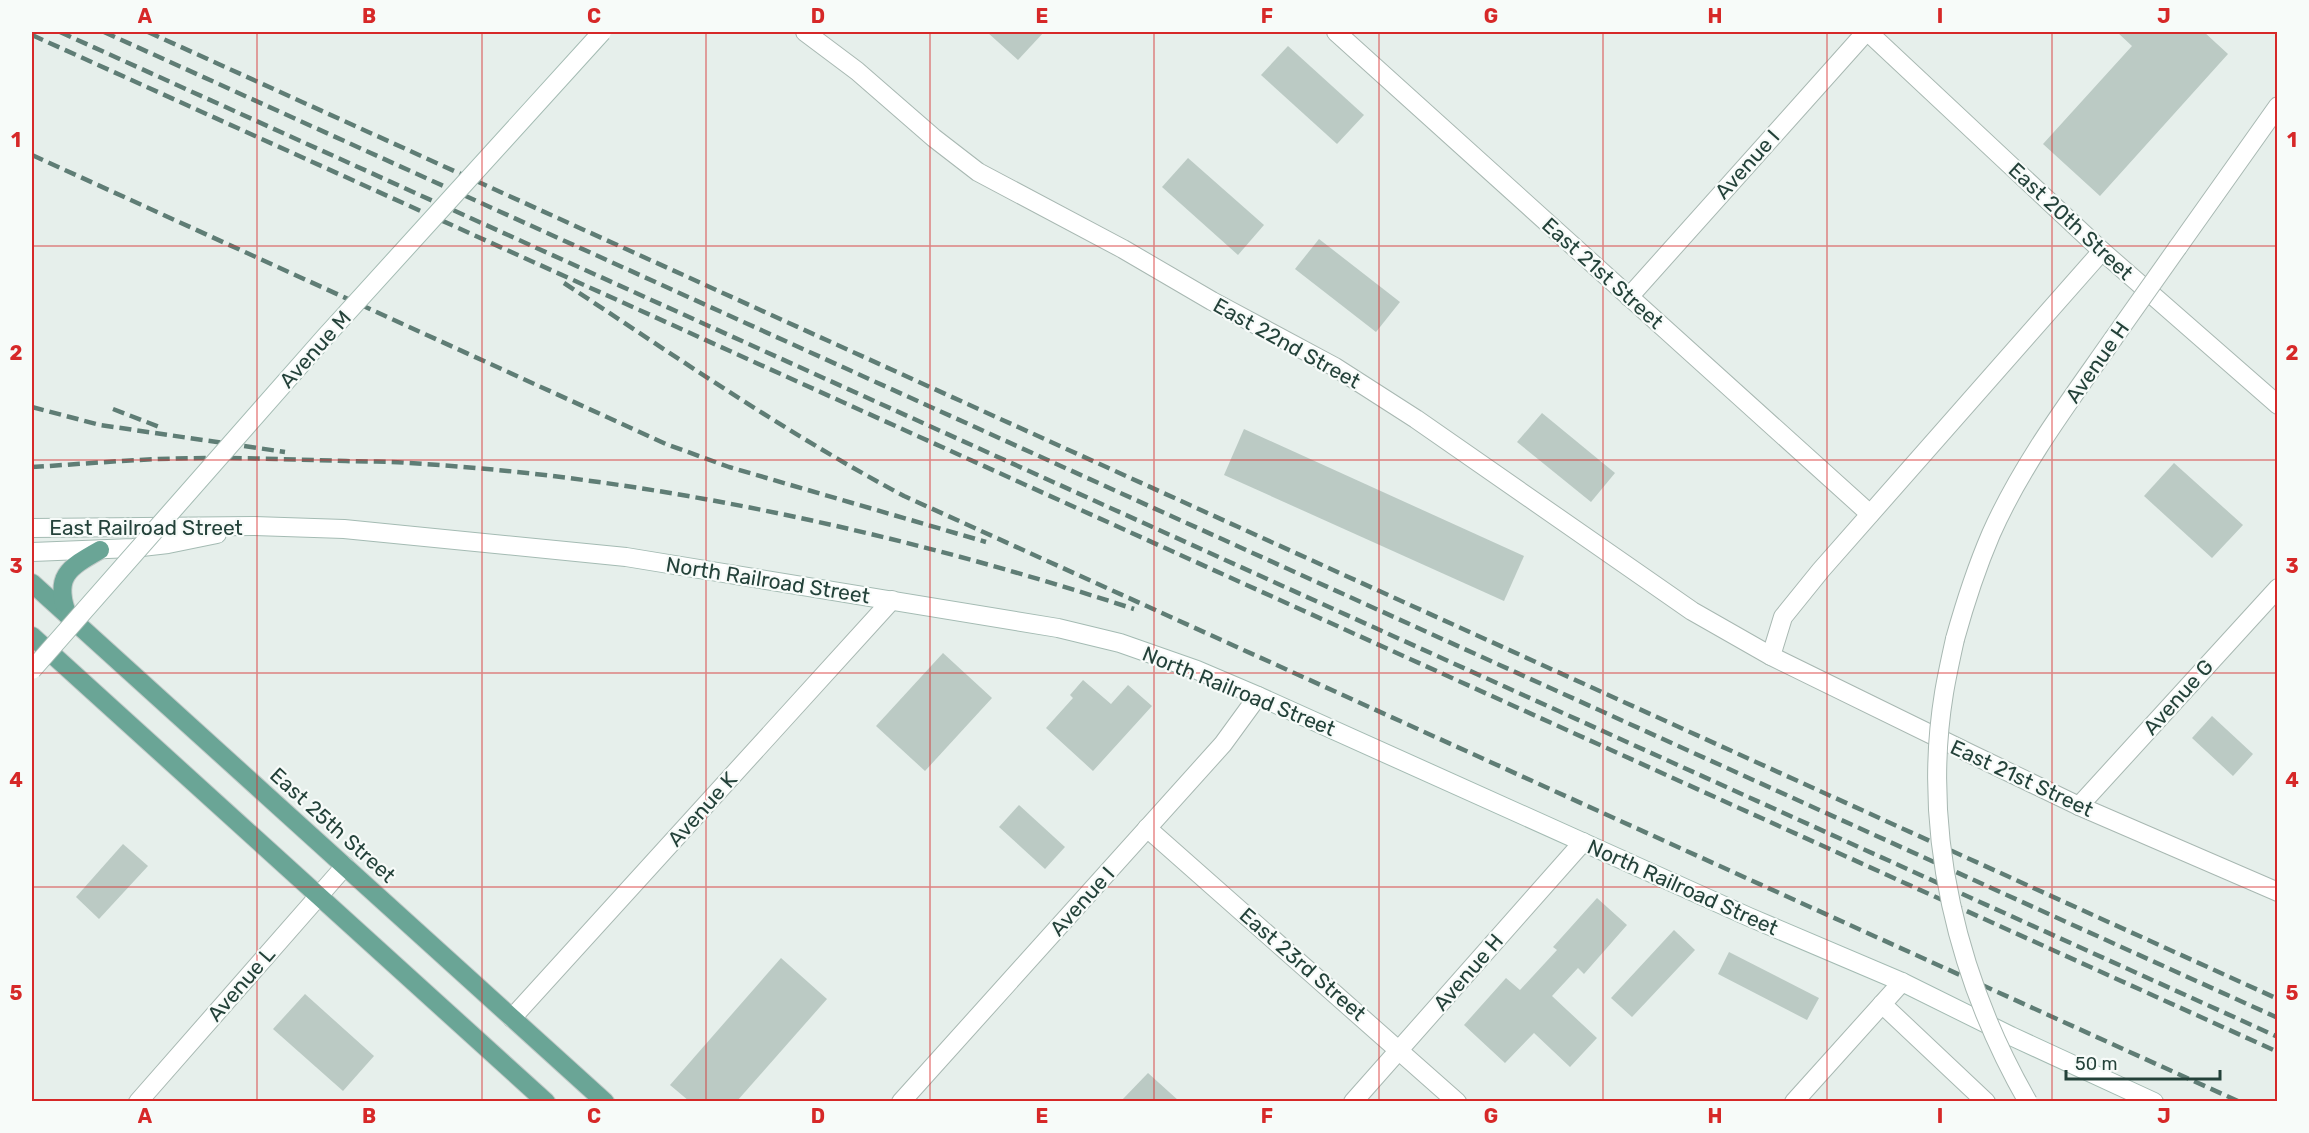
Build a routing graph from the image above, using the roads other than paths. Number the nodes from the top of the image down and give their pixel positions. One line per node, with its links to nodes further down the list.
1 (602, 32): 20 (street, Avenue M, bridge)
2 (805, 32): 19 (street, East 22nd Street)
3 (1336, 32): 7 (street, East 21st Street)
4 (1867, 32): 6 (street, East 20th Street); 7 (street, Avenue I)
5 (2277, 106): 40 (street, Avenue H, bridge)
6 (2102, 251): 8 (street, East 20th Street); 9 (street)
7 (1629, 297): 9 (street, East 21st Street)
8 (2277, 405)
9 (1870, 513): 19 (street)
10 (254, 526): 11 (street, East Railroad Street); 12 (street, East Railroad Street); 16 (street, North Railroad Street)
11 (32, 528)
12 (100, 550): 13 (street, East Railroad Street); 17 (main road)
13 (32, 552)
14 (32, 583): 17 (main road, East 25th Street)
15 (2277, 588): 22 (street, Avenue G)
16 (892, 600): 21 (street, North Railroad Street); 30 (street, Avenue K)
17 (68, 616): 25 (main road, East 25th Street)
18 (32, 636): 27 (main road)
19 (1771, 656): 22 (street, East 21st Street)
20 (32, 670)
21 (1258, 696): 23 (street, Avenue I); 24 (street, North Railroad Street)
22 (2079, 806): 26 (street, East 21st Street)
23 (1147, 828): 31 (street, East 23rd Street); 35 (street, Avenue I)
24 (1583, 842): 28 (street, North Railroad Street); 31 (street, Avenue H)
25 (345, 866): 27 (street, Avenue L); 30 (main road, East 25th Street)
26 (2277, 892)
27 (319, 896): 32 (street, Avenue L); 33 (main road)
28 (1902, 982): 29 (street); 41 (street, North Railroad Street)
29 (1882, 1004): 38 (street); 39 (street)
30 (512, 1017): 34 (main road, East 25th Street)
31 (1399, 1049): 36 (street, Avenue H); 37 (street, East 23rd Street)
32 (138, 1101)
33 (546, 1101)
34 (604, 1101)
35 (901, 1101)
36 (1353, 1101)
37 (1457, 1101)
38 (1794, 1101)
39 (1986, 1101)
40 (2028, 1101)
41 (2154, 1101)

